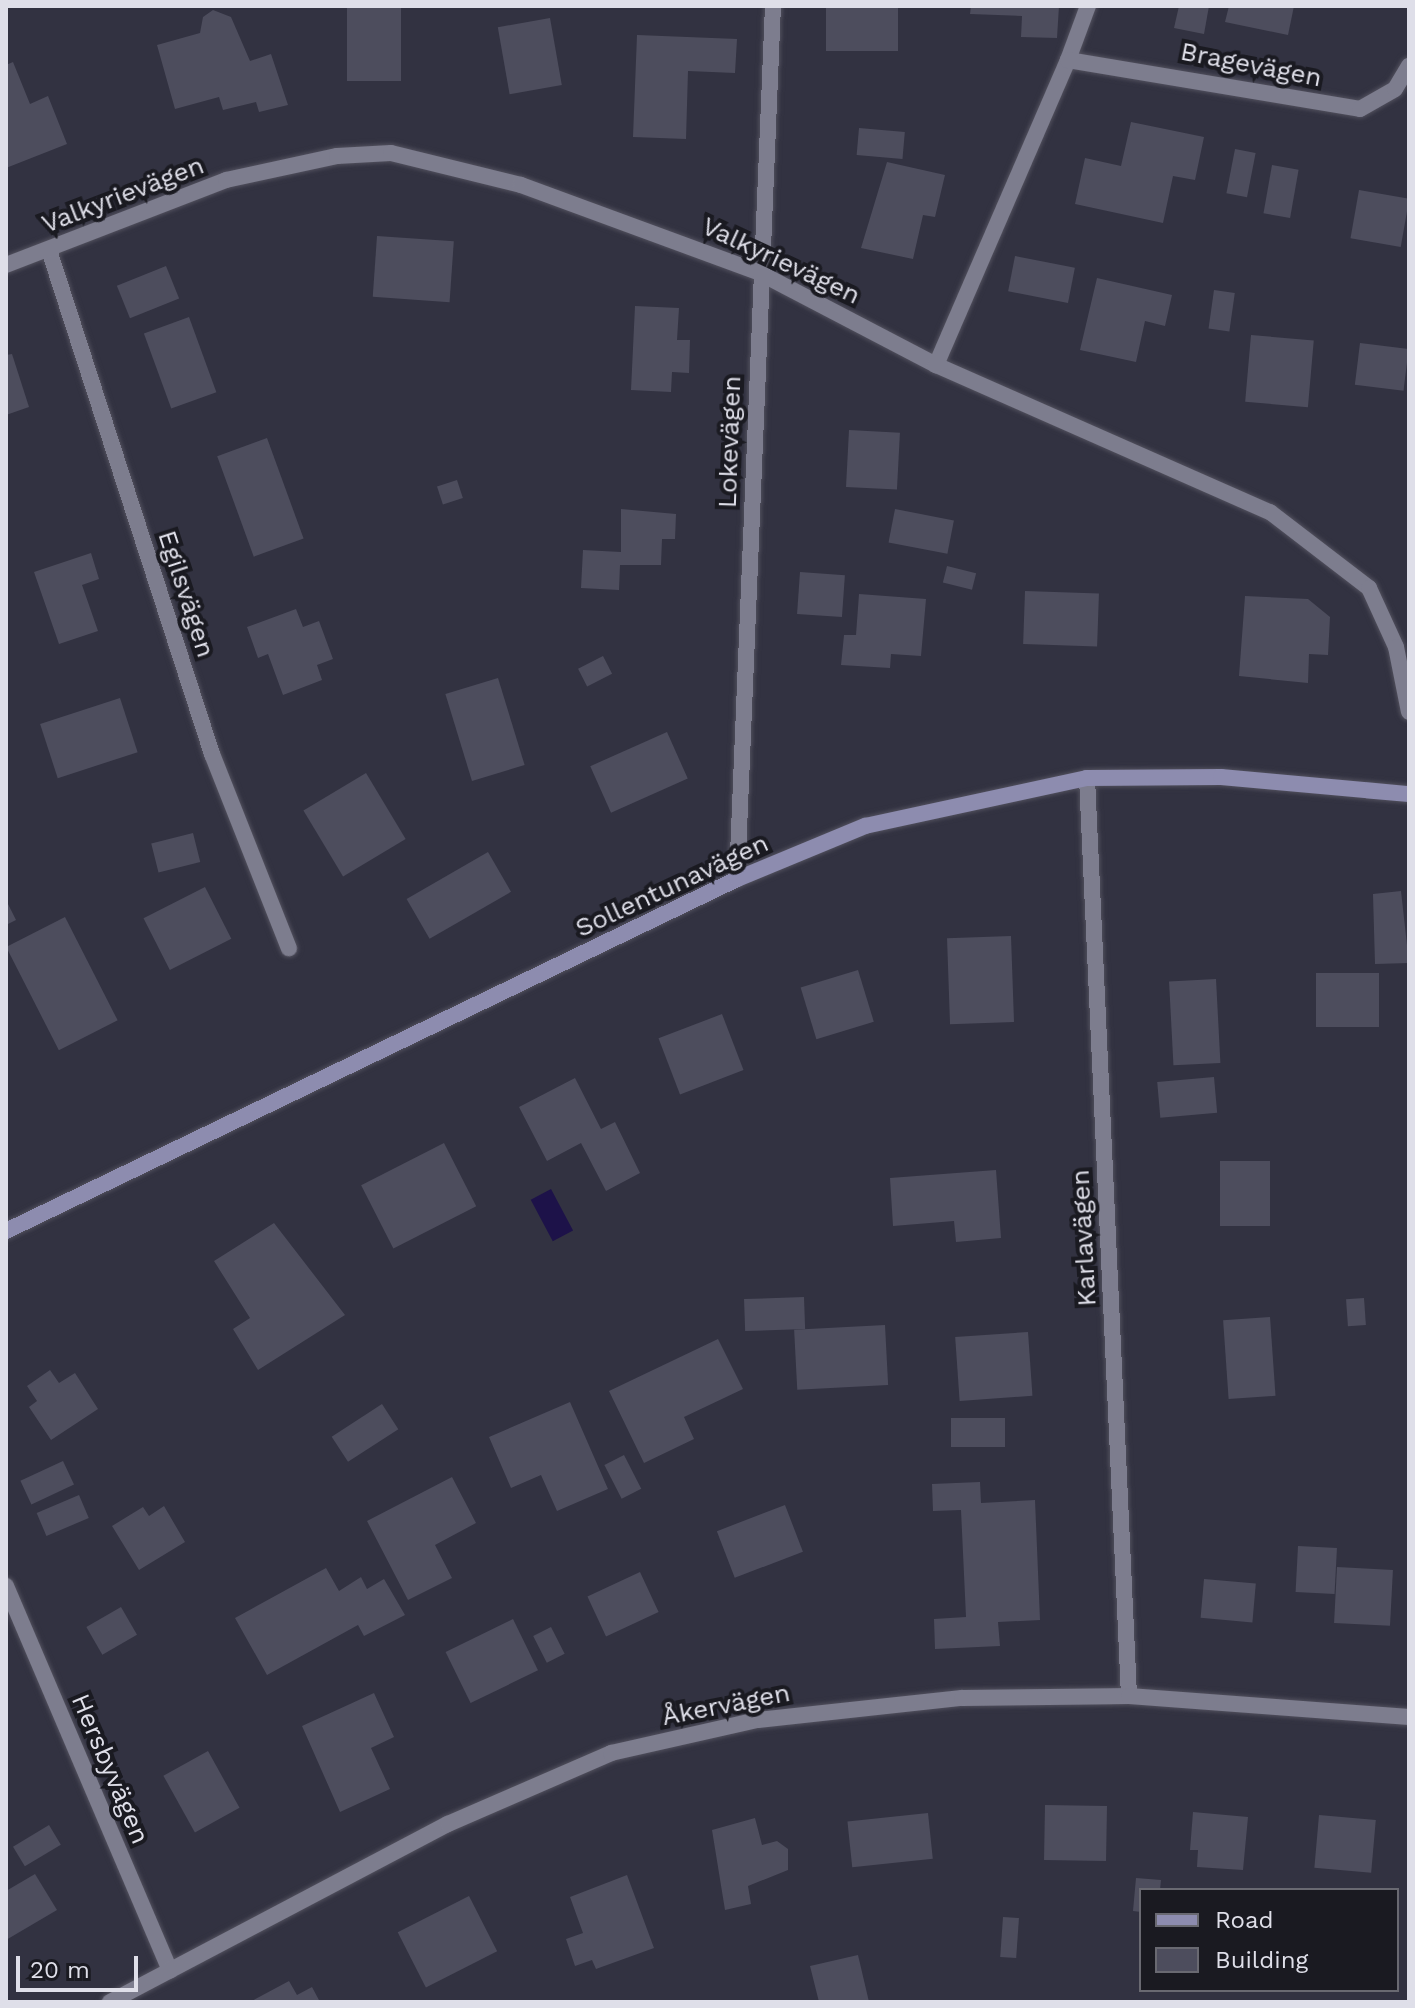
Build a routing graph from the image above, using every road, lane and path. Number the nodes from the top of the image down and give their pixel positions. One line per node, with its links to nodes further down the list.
1 (773, 6): 7 (street, Lokevägen)
2 (1088, 6): 3 (street)
3 (1068, 60): 4 (street, Bragevägen); 8 (street)
4 (1409, 66)
5 (49, 250): 6 (street, Valkyrievägen); 7 (street, Valkyrievägen); 13 (street, Egilsvägen)
6 (6, 265)
7 (760, 273): 8 (street, Valkyrievägen); 12 (street, Lokevägen)
8 (936, 365): 9 (street, Valkyrievägen)
9 (1409, 712)
10 (1087, 778): 11 (street, Sollentunavägen); 12 (street, Sollentunavägen); 16 (street, Karlavägen)
11 (1409, 794)
12 (737, 879): 14 (street, Sollentunavägen)
13 (289, 948)
14 (6, 1231)
15 (6, 1586): 18 (street, Hersbyvägen)
16 (1129, 1696): 17 (street, Åkervägen); 18 (street, Åkervägen)
17 (1409, 1717)
18 (170, 1971): 19 (street, Åkervägen)
19 (110, 2002)

